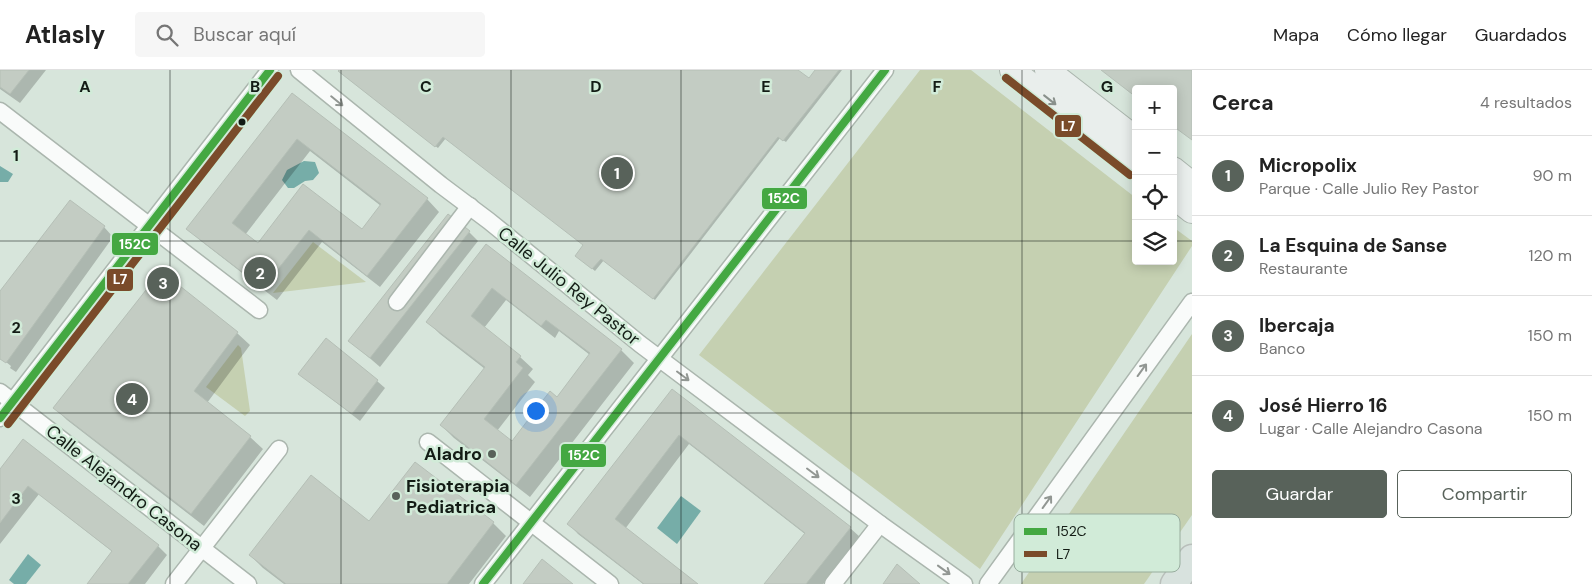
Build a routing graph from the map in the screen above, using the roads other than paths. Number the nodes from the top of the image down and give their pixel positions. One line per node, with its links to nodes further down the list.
1 (270, 70): 14 (street)
2 (299, 70): 12 (street, Calle Julio Rey Pastor, one-way to 12)
3 (885, 70): 18 (street)
4 (1012, 70): 8 (street, one-way to 8)
5 (1047, 70): 7 (street)
6 (0, 111): 14 (street)
7 (1132, 137)
8 (1132, 164)
9 (1177, 172): 10 (street)
10 (1192, 184)
11 (1177, 199): 13 (street)
12 (470, 206): 15 (street); 18 (street, Calle Julio Rey Pastor)
13 (1192, 211)
14 (150, 225): 17 (street); 19 (street)
15 (397, 302)
16 (1192, 302): 23 (street, one-way to 16)
17 (259, 310)
18 (659, 358): 24 (street); 25 (street, Calle Julio Rey Pastor, one-way to 25)
19 (6, 397): 20 (street); 26 (street, Calle Alejandro Casona)
20 (0, 418)
21 (428, 442): 24 (street)
22 (279, 449): 26 (street)
23 (1039, 514)
24 (530, 522): 31 (street); 32 (street)
25 (880, 524): 33 (street); 34 (street, Calle Julio Rey Pastor, one-way to 34)
26 (201, 548): 29 (street); 30 (street, Calle Alejandro Casona)
27 (1014, 548): 35 (street, one-way to 27)
28 (1192, 558): 36 (main road)
29 (174, 584)
30 (248, 584)
31 (482, 584)
32 (610, 584)
33 (833, 584)
34 (964, 584)
35 (988, 584)
36 (1174, 584)

